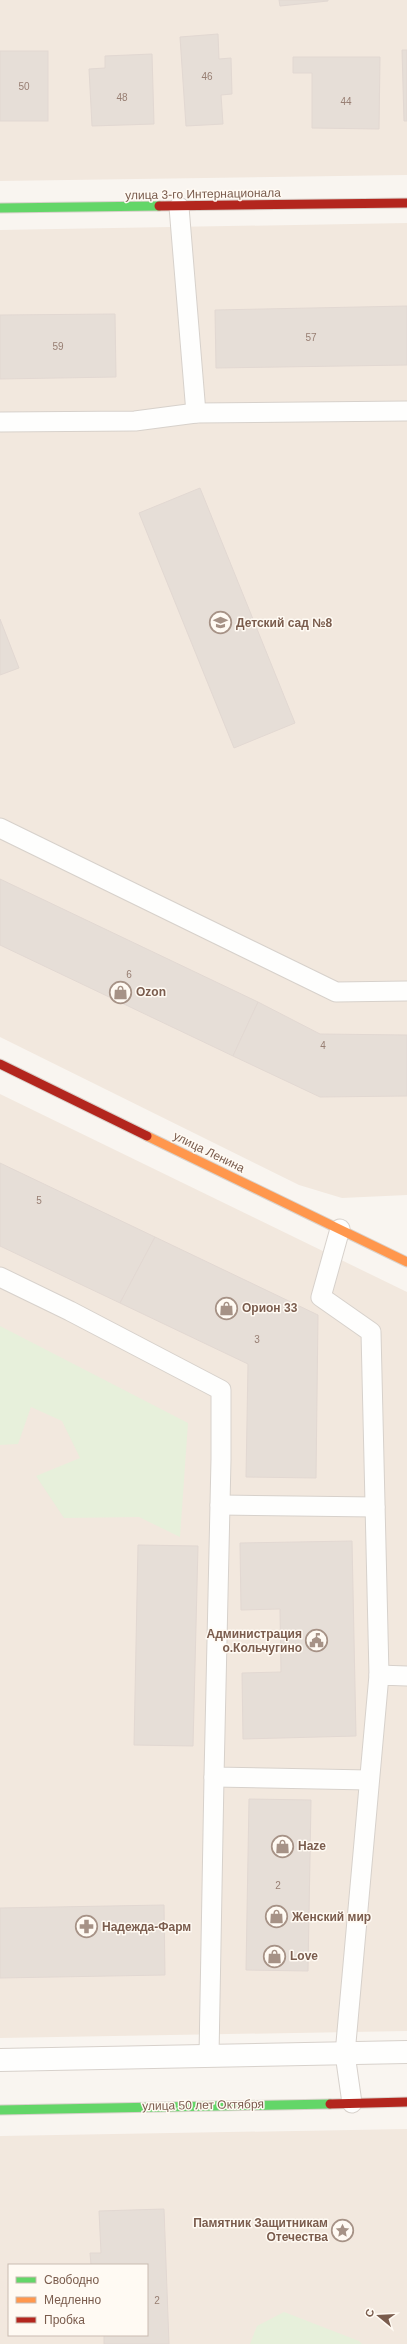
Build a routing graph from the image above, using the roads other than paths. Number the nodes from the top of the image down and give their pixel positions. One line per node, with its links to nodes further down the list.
1 (407, 203): 2 (street, улица 3-го Интернационала)
2 (179, 207): 3 (street, улица 3-го Интернационала); 5 (lane)
3 (0, 208)
4 (407, 411): 5 (lane)
5 (196, 413): 6 (lane)
6 (0, 422)
7 (0, 828): 8 (lane)
8 (407, 991)
9 (0, 1064): 10 (street, улица Ленина)
10 (340, 1229): 11 (street, улица Ленина); 14 (lane)
11 (407, 1262)
12 (0, 1277): 13 (lane)
13 (220, 1505): 14 (lane); 17 (lane)
14 (375, 1507): 15 (lane)
15 (379, 1675): 16 (lane); 18 (lane)
16 (407, 1676)
17 (214, 1777): 18 (lane); 21 (lane)
18 (369, 1780): 20 (lane)
19 (407, 2052): 20 (street)
20 (345, 2054): 21 (street); 23 (lane)
21 (209, 2056): 22 (street)
22 (0, 2060)
23 (352, 2102): 24 (street, улица 50 лет Октября); 25 (street, улица 50 лет Октября)
24 (407, 2102)
25 (0, 2110)

